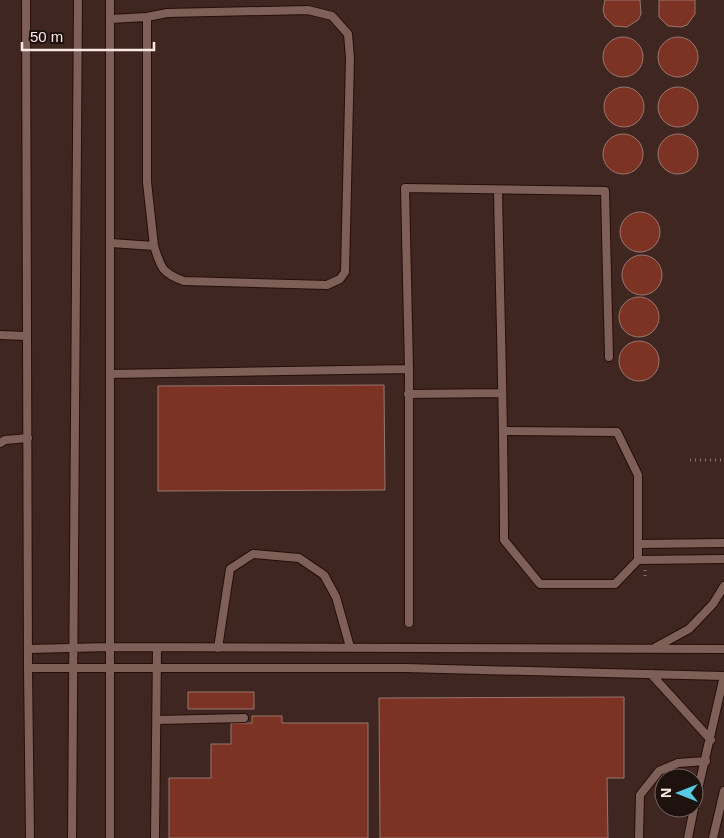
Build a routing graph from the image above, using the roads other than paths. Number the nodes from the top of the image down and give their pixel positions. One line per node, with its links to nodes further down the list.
1 (26, 0): 10 (lane)
2 (78, 0): 27 (lane)
3 (110, 0): 5 (lane)
4 (147, 17): 5 (lane); 8 (lane); 8 (lane)
5 (110, 19): 7 (lane)
6 (498, 190): 11 (lane); 12 (lane); 14 (lane)
7 (111, 243): 8 (lane); 13 (lane)
8 (154, 246)
9 (0, 335): 10 (lane)
10 (26, 336): 17 (lane)
11 (608, 357)
12 (409, 369): 13 (lane); 15 (lane)
13 (110, 374): 25 (lane)
14 (501, 393): 15 (lane); 16 (lane)
15 (408, 394): 24 (lane)
16 (504, 431): 20 (lane); 22 (lane)
17 (28, 438): 18 (lane); 31 (lane)
18 (0, 442)
19 (724, 543): 20 (lane)
20 (638, 544): 22 (lane)
21 (724, 559): 22 (lane)
22 (638, 560)
23 (724, 586): 29 (lane)
24 (408, 623)
25 (110, 647): 27 (lane); 32 (lane); 36 (lane)
26 (350, 647): 28 (lane); 28 (lane); 29 (lane)
27 (72, 648): 31 (lane); 34 (lane)
28 (218, 648): 32 (lane)
29 (654, 648): 30 (lane)
30 (724, 648)
31 (28, 649): 33 (lane)
32 (157, 649): 35 (lane)
33 (28, 668): 34 (lane); 46 (lane)
34 (72, 668): 36 (lane); 47 (lane)
35 (157, 668): 36 (lane); 37 (lane); 40 (lane)
36 (110, 669): 48 (lane)
37 (651, 674): 38 (lane); 41 (lane)
38 (724, 676): 41 (lane)
39 (244, 718): 40 (lane)
40 (157, 720): 49 (lane)
41 (711, 740): 42 (lane)
42 (706, 761): 43 (lane); 50 (lane)
43 (704, 769)
44 (724, 791): 52 (lane)
45 (692, 818): 51 (lane)
46 (30, 838)
47 (72, 838)
48 (110, 838)
49 (155, 838)
50 (638, 838)
51 (688, 838)
52 (714, 838)

